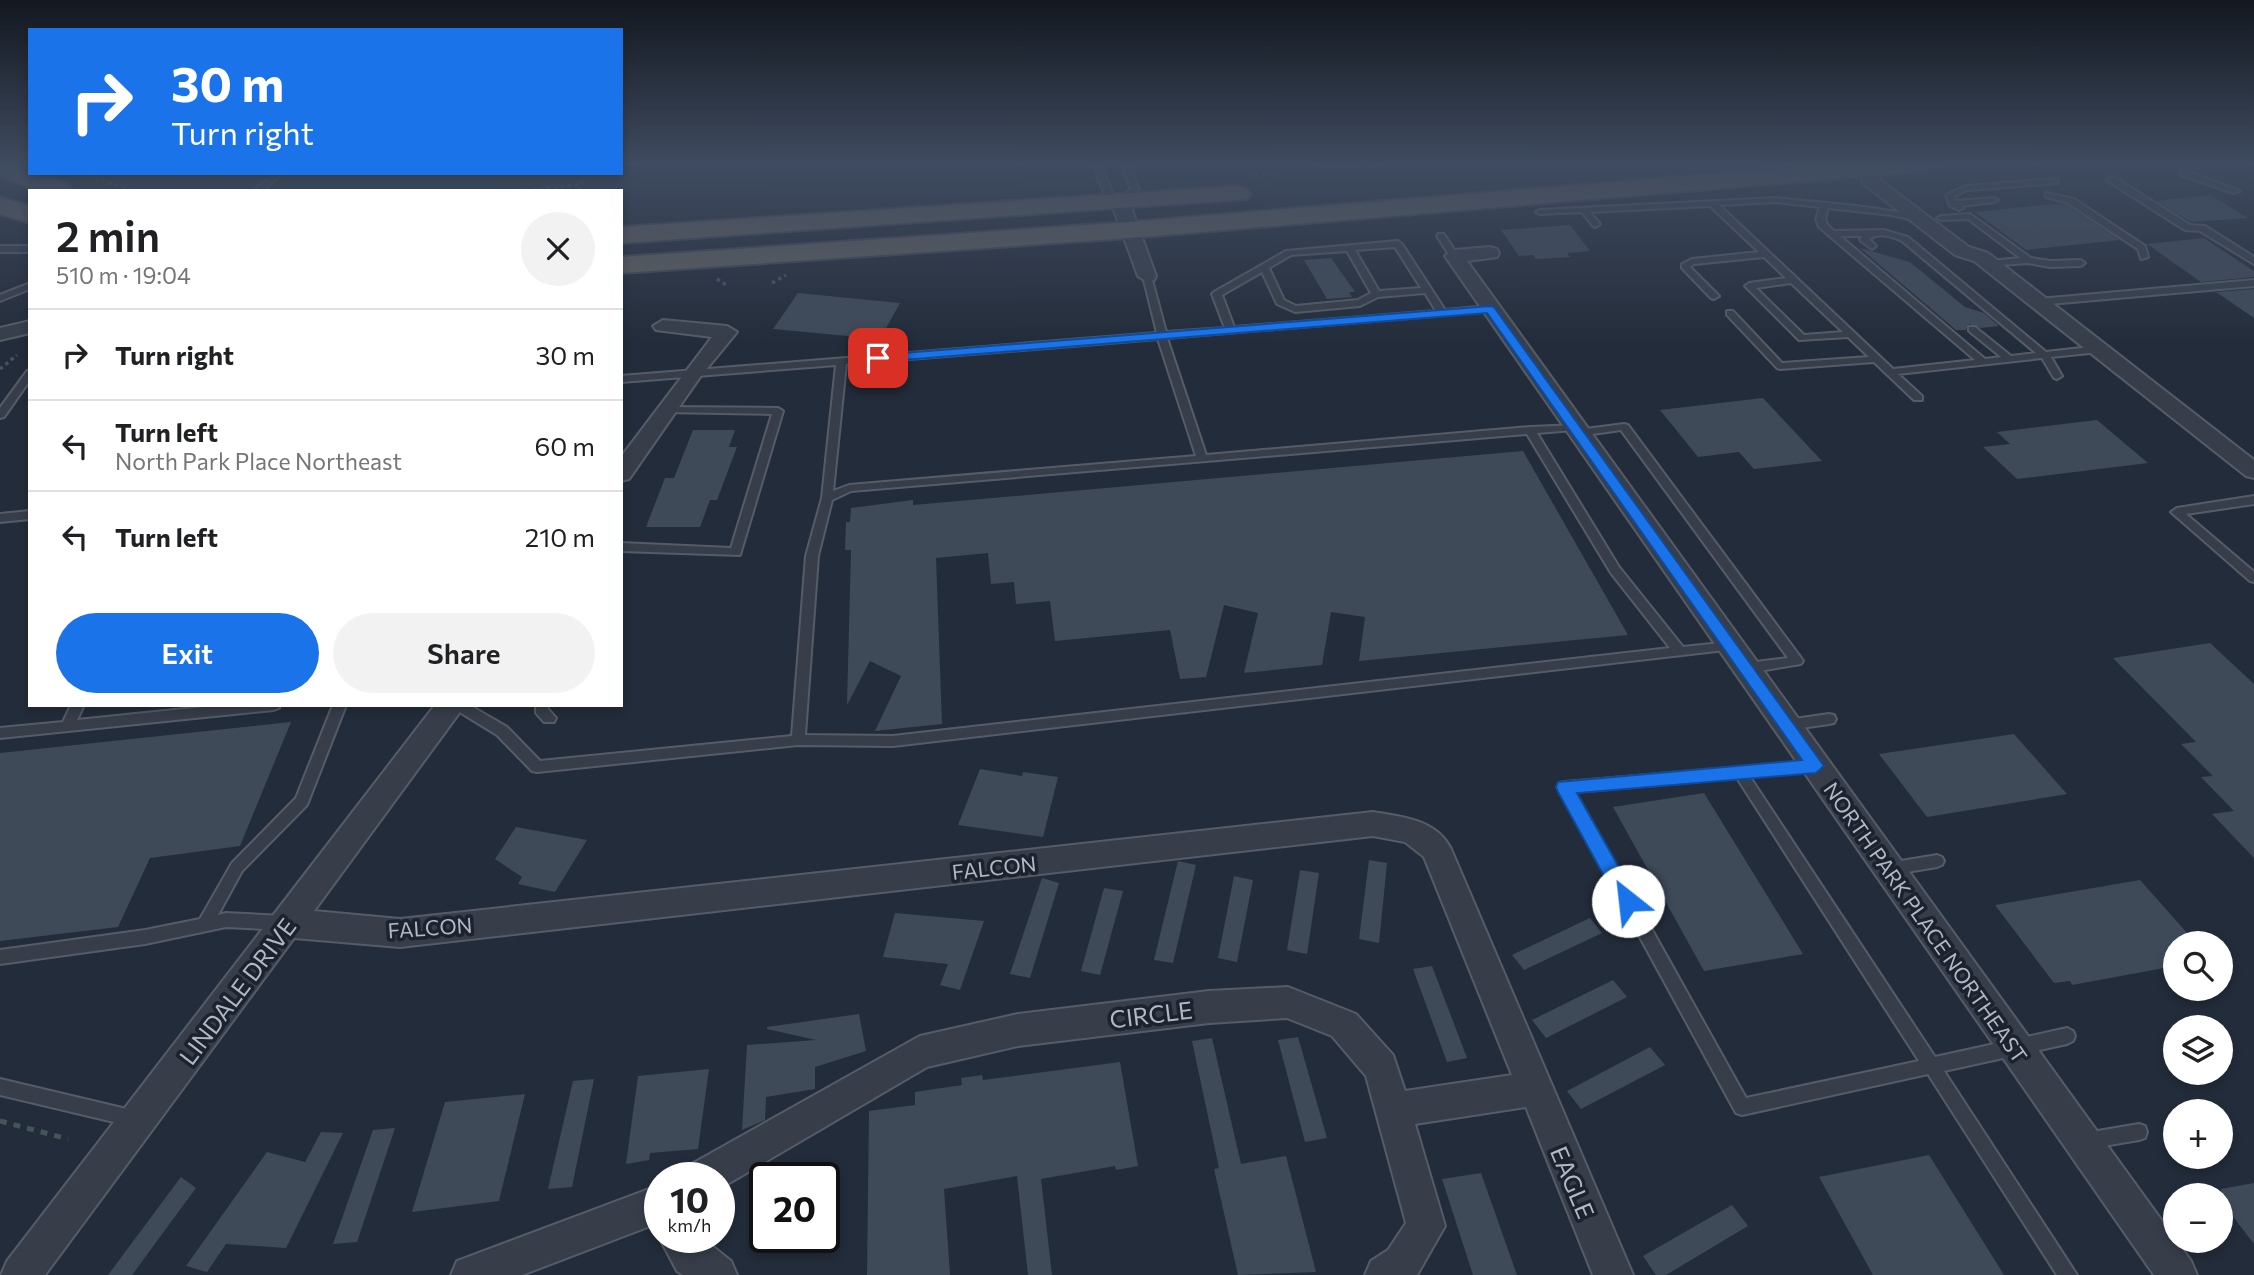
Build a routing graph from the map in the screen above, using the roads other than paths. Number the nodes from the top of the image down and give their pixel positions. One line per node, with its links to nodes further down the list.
1 (795, 224): 14 (highway)
2 (1127, 224): 11 (street)
3 (1208, 224): 11 (highway)
4 (1734, 224): 20 (lane)
5 (1823, 224): 12 (lane)
6 (1927, 224): 22 (street)
7 (1959, 224): 22 (street)
8 (1980, 224): 23 (lane)
9 (2105, 224): 21 (lane)
10 (2181, 224): 24 (lane)
11 (1129, 230): 26 (highway); 28 (street)
12 (1830, 233): 13 (lane); 52 (lane)
13 (1870, 234): 15 (lane); 48 (lane)
14 (623, 235)
15 (1872, 246)
16 (1350, 248): 27 (lane); 32 (lane); 33 (lane)
17 (0, 249): 18 (lane)
18 (28, 249)
19 (1490, 253): 37 (street, NORTH PARK PLACE NORTHEAST)
20 (1766, 254): 29 (lane); 34 (lane)
21 (2144, 257)
22 (1986, 260): 23 (lane); 36 (street)
23 (2028, 260): 25 (lane)
24 (2254, 261)
25 (2081, 263)
26 (623, 265)
27 (1264, 267): 33 (lane); 43 (lane)
28 (1147, 276): 46 (lane)
29 (1793, 280): 45 (lane); 45 (lane)
30 (2254, 283): 36 (lane)
31 (28, 287): 35 (lane)
32 (1427, 290): 33 (lane); 38 (lane)
33 (1376, 294)
34 (1714, 296)
35 (0, 298)
36 (2038, 302): 47 (street)
37 (1490, 309): 38 (lane); 62 (street, NORTH PARK PLACE NORTHEAST)
38 (1442, 313): 43 (lane)
39 (1730, 313): 49 (lane)
40 (663, 326): 54 (street)
41 (28, 327): 44 (street)
42 (1972, 329): 50 (lane)
43 (1231, 330): 46 (lane)
44 (0, 334)
45 (1850, 334): 49 (lane)
46 (1162, 336): 51 (lane); 63 (lane)
47 (2099, 349): 48 (lane); 65 (street)
48 (2045, 356): 50 (lane); 56 (lane)
49 (1875, 359): 53 (lane)
50 (2009, 359): 52 (lane)
51 (841, 361): 54 (lane); 66 (lane)
52 (1983, 362): 53 (lane)
53 (1890, 372): 58 (lane)
54 (693, 373): 57 (lane); 59 (street)
55 (28, 376): 60 (lane)
56 (2057, 376)
57 (623, 379)
58 (1918, 398)
59 (667, 410): 64 (street); 70 (lane)
60 (0, 415)
61 (1530, 430): 62 (lane); 63 (lane); 72 (lane)
62 (1576, 430): 73 (street, NORTH PARK PLACE NORTHEAST); 73 (lane)
63 (1202, 458): 66 (lane)
64 (623, 471)
65 (2254, 471)
66 (827, 498): 85 (lane)
67 (2254, 499): 71 (lane)
68 (28, 515): 69 (lane)
69 (0, 518)
70 (623, 547)
71 (2254, 578)
72 (1680, 652): 73 (lane); 85 (lane)
73 (1738, 657): 82 (street, NORTH PARK PLACE NORTHEAST)
74 (77, 707): 83 (lane)
75 (254, 707): 83 (lane)
76 (339, 707): 91 (lane)
77 (450, 707): 90 (street, LINDALE DRIVE)
78 (461, 707): 85 (lane)
79 (542, 707): 80 (lane)
80 (548, 718)
81 (1829, 719): 82 (lane)
82 (1787, 725): 86 (street, NORTH PARK PLACE NORTHEAST)
83 (67, 726): 84 (lane)
84 (0, 733)
85 (798, 740)
86 (1816, 766): 87 (lane); 89 (street, NORTH PARK PLACE NORTHEAST)
87 (1741, 772): 95 (lane); 95 (lane)
88 (1937, 861): 89 (lane)
89 (1889, 869): 94 (street, NORTH PARK PLACE NORTHEAST)
90 (288, 923): 91 (lane); 97 (street, FALCON); 99 (street, LINDALE DRIVE)
91 (205, 924): 92 (lane)
92 (0, 957)
93 (2067, 1037): 94 (lane)
94 (2014, 1046): 95 (lane); 101 (street, NORTH PARK PLACE NORTHEAST)
95 (1929, 1065): 110 (lane)
96 (0, 1087): 99 (lane)
97 (1534, 1089): 98 (street); 109 (street, EAGLE)
98 (1395, 1110): 102 (street, CIRCLE); 108 (street, CIRCLE)
99 (139, 1120): 105 (street, LINDALE DRIVE)
100 (2139, 1132): 101 (lane)
101 (2082, 1141): 111 (street, NORTH PARK PLACE NORTHEAST)
102 (731, 1162)
103 (644, 1212): 106 (street)
104 (688, 1253): 107 (street)
105 (21, 1275)
106 (471, 1275)
107 (718, 1275)
108 (1385, 1275)
109 (1612, 1275)
110 (2068, 1275)
111 (2177, 1275)

